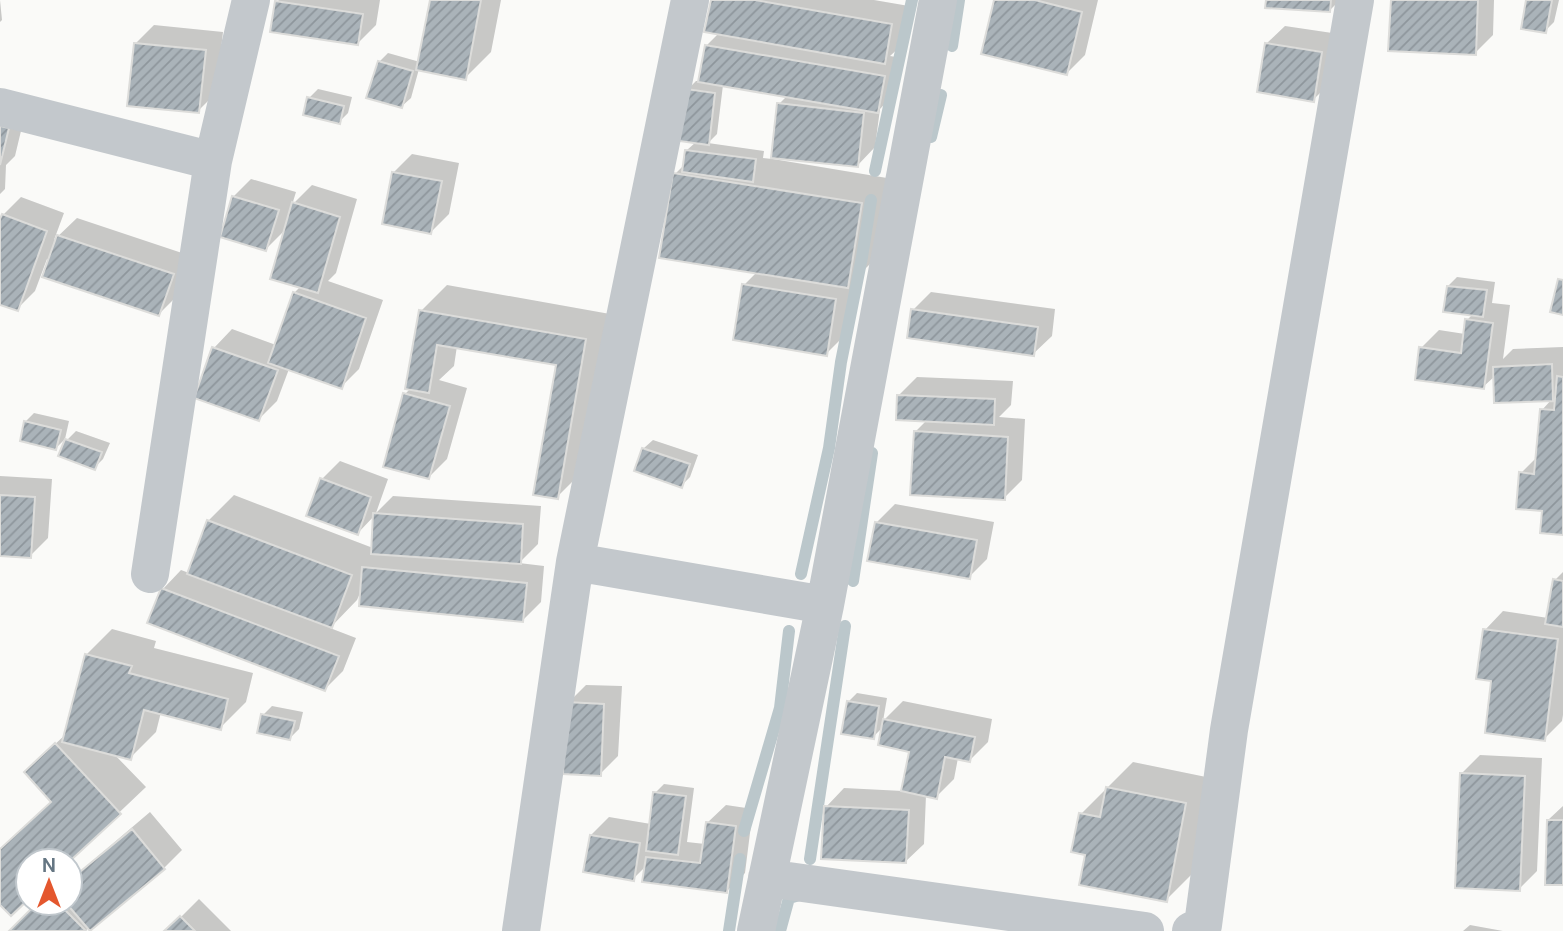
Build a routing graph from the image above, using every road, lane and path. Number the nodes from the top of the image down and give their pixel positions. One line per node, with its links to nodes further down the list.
1 (251, 0): 6 (street)
2 (690, 0): 7 (street)
3 (938, 0): 9 (street)
4 (1354, 0): 11 (street)
5 (0, 107): 6 (street)
6 (213, 161): 8 (street)
7 (575, 562): 9 (street); 12 (street)
8 (149, 575)
9 (825, 605): 10 (street)
10 (766, 878): 13 (street); 14 (street)
11 (1200, 929)
12 (521, 931)
13 (757, 931)
14 (1145, 931)

